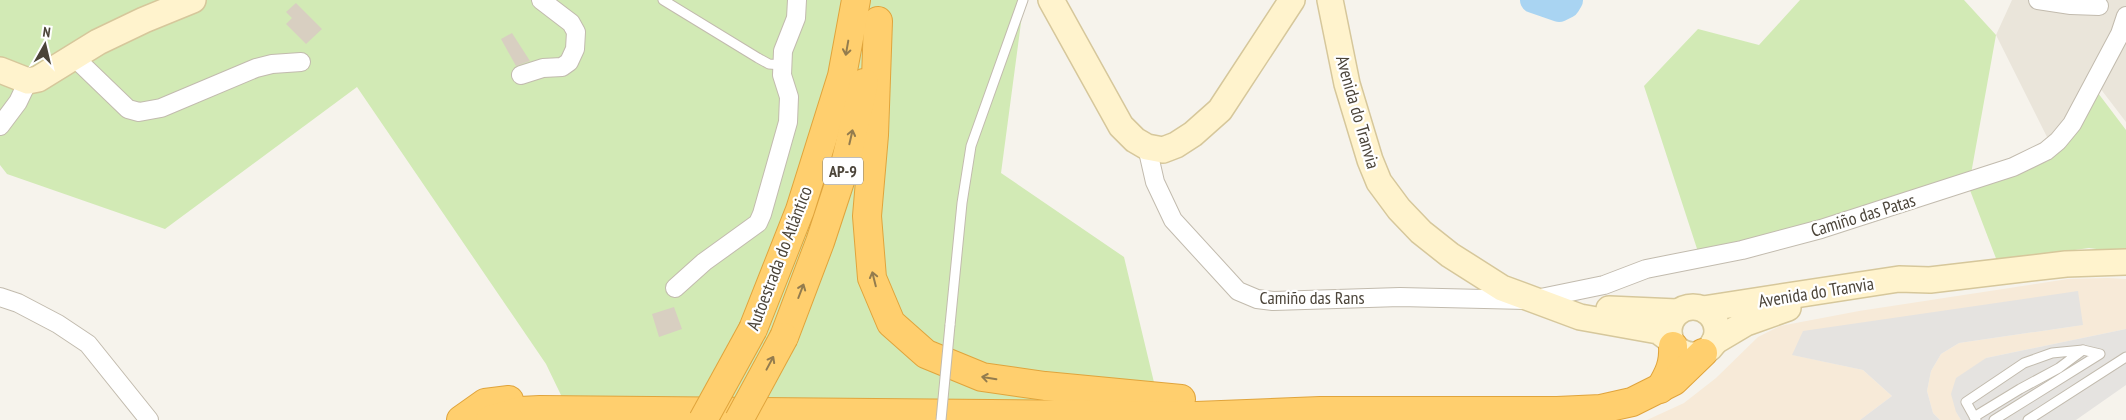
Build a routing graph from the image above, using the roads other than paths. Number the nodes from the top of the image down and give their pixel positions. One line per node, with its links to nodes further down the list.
1 (193, 0): 12 (main road)
2 (541, 0): 19 (street)
3 (663, 0): 17 (lane)
4 (797, 0): 17 (street)
5 (856, 0): 45 (highway, Autoestrada do Atlántico / AP-9, one-way to 45, bridge)
6 (1023, 0): 47 (lane, bridge)
7 (1051, 0): 22 (main road)
8 (1292, 0): 22 (main road)
9 (1330, 0): 27 (main road, Avenida do Tranvia)
10 (2038, 0): 11 (street)
11 (2097, 3): 14 (street, Camiño das Patas)
12 (159, 6): 15 (main road)
13 (880, 11): 38 (highway, one-way to 13); 46 (highway, Autoestrada do Atlántico / AP-9, one-way to 13, bridge)
14 (2125, 24): 27 (street, Camiño das Patas)
15 (73, 56): 16 (street); 20 (main road)
16 (301, 62)
17 (782, 65): 25 (street)
18 (0, 70): 20 (main road)
19 (521, 75)
20 (28, 81): 21 (street)
21 (0, 126)
22 (1147, 147): 27 (street, Camiño das Rans)
23 (2126, 262): 24 (main road, Avenida do Tranvia)
24 (1930, 280): 29 (main road, Avenida do Tranvia); 32 (main road, Avenida do Tranvia)
25 (675, 288)
26 (0, 297): 42 (street)
27 (1531, 300): 28 (main road, Avenida do Tranvia)
28 (1557, 307): 30 (main road, Avenida do Tranvia); 31 (main road, Avenida do Tranvia)
29 (1704, 309): 30 (main road); 32 (main road)
30 (1677, 312): 31 (main road)
31 (1671, 343): 32 (main road); 37 (highway)
32 (1709, 348): 37 (highway)
33 (2083, 350): 34 (lane); 41 (lane); 41 (lane)
34 (2100, 354): 36 (lane); 49 (lane)
35 (2126, 357): 36 (lane)
36 (2110, 367): 50 (lane)
37 (1660, 389): 39 (highway)
38 (1142, 396): 39 (highway); 43 (highway)
39 (1320, 411): 40 (highway)
40 (1196, 416): 44 (highway); 48 (highway)
41 (1975, 419)
42 (149, 420)
43 (461, 420)
44 (490, 420)
45 (703, 420)
46 (739, 420)
47 (941, 420)
48 (1166, 420)
49 (1994, 420)
50 (2028, 420)

